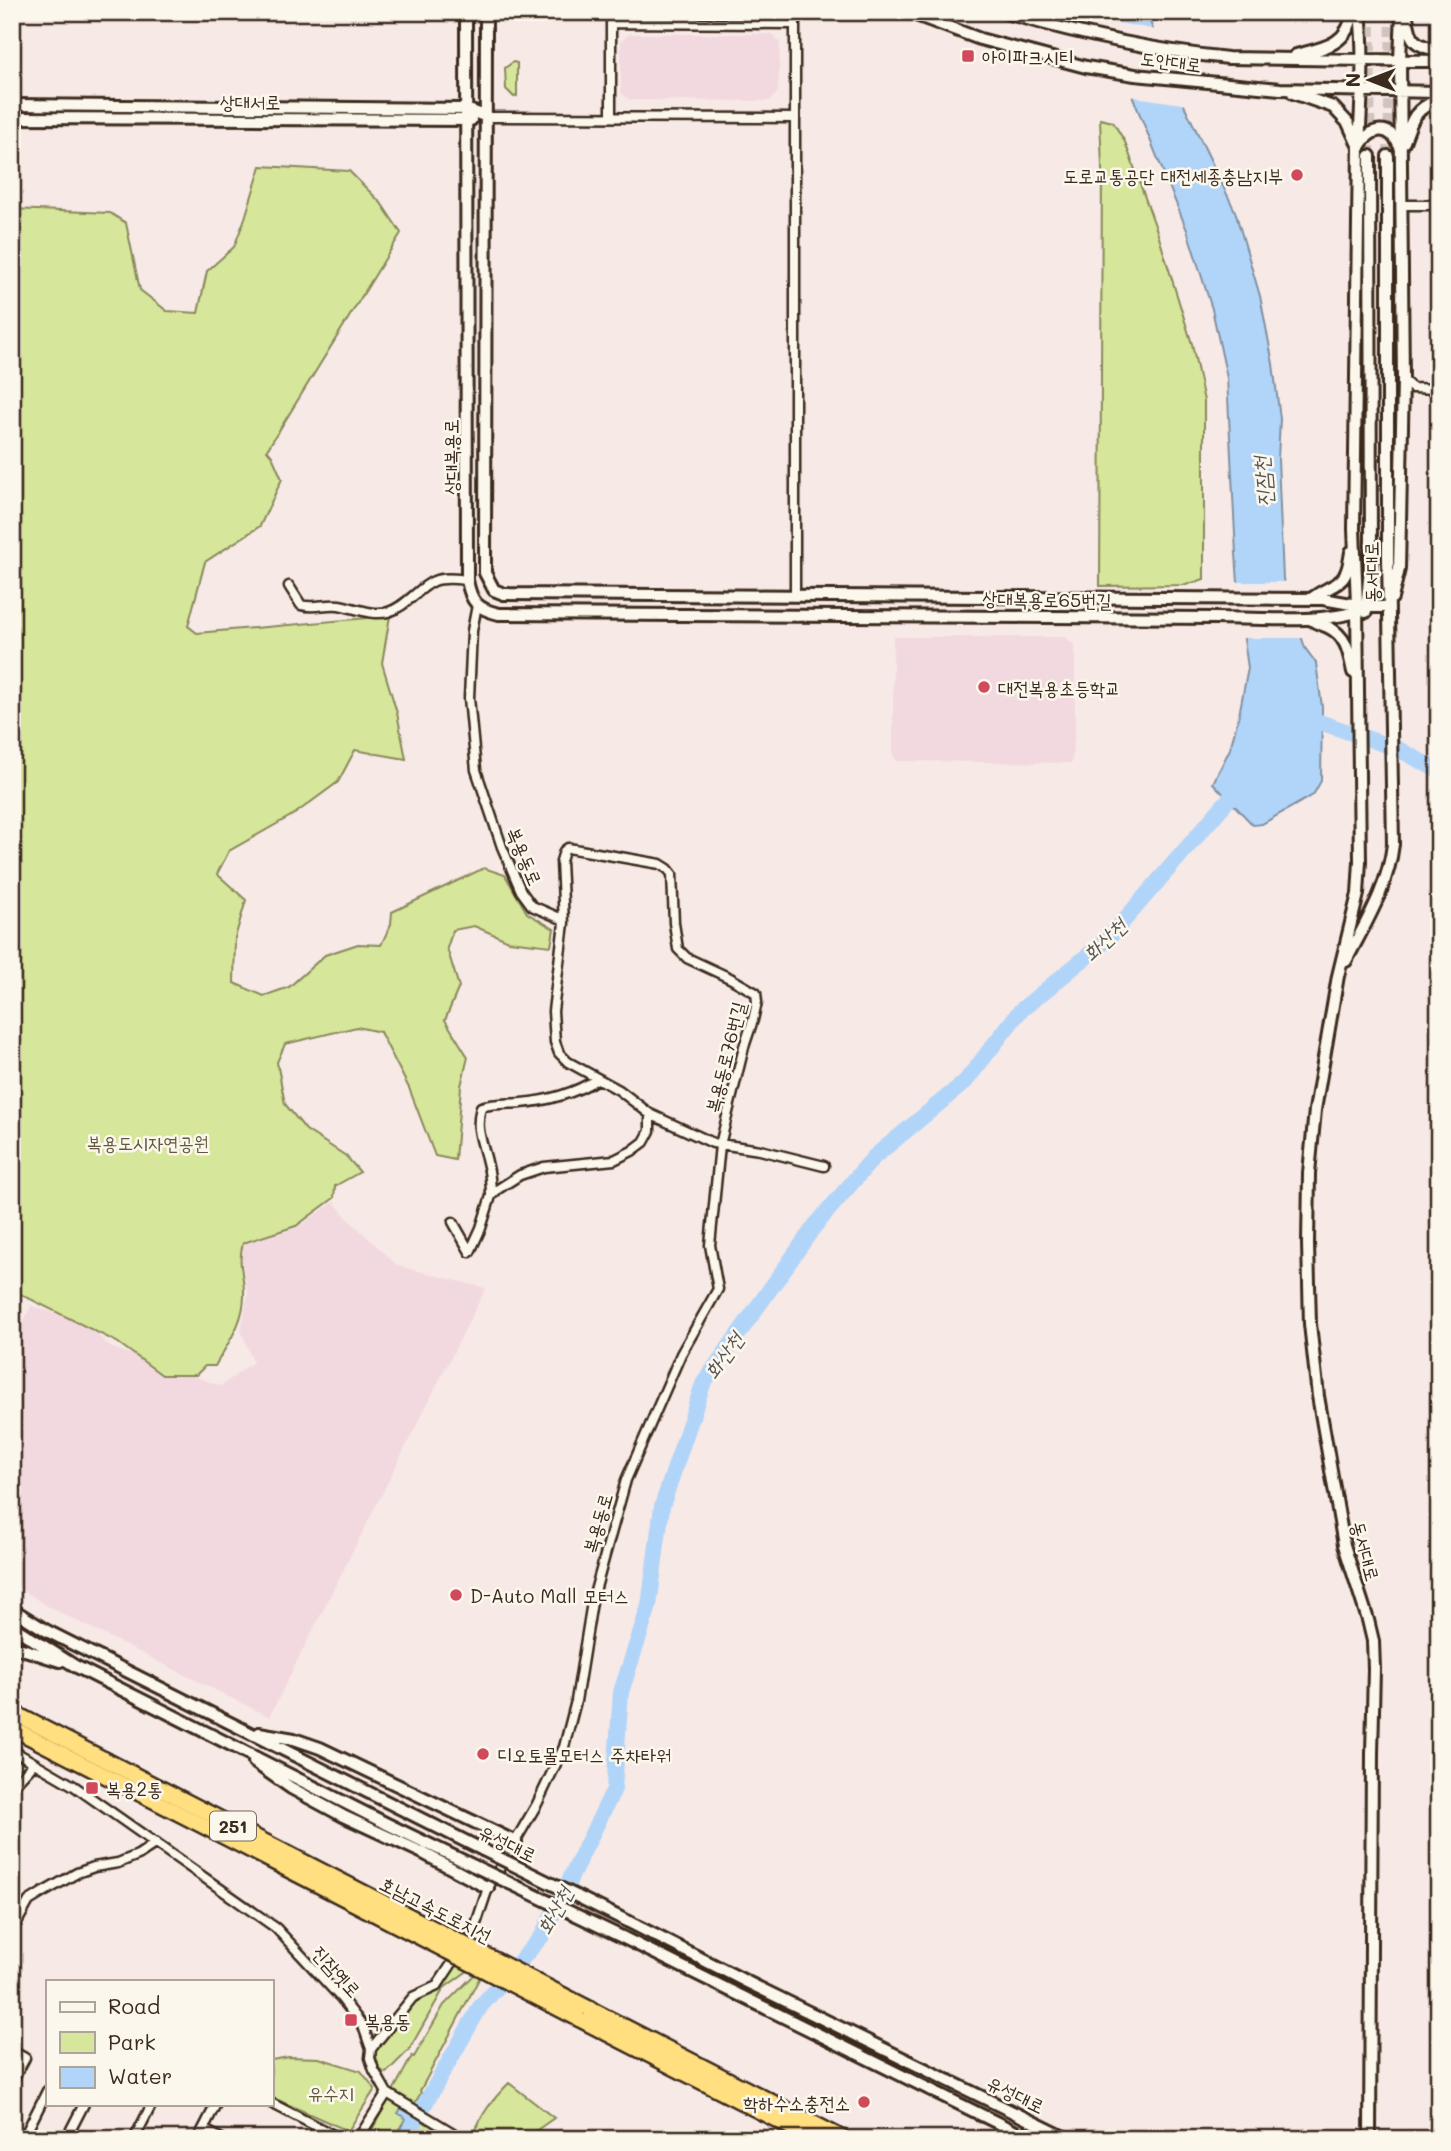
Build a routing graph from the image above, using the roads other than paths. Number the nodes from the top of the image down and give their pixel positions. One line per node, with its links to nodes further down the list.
1 (466, 12): 21 (street, 상대복용로)
2 (486, 12): 22 (street, 상대복용로)
3 (795, 12): 9 (street)
4 (908, 12): 15 (street, 도안대로)
5 (1003, 12): 11 (street, 도안대로)
6 (1353, 12): 11 (street)
7 (1360, 12): 12 (street)
8 (1405, 12): 10 (street); 13 (street)
9 (795, 24): 23 (street); 25 (street)
10 (1439, 51)
11 (1275, 59): 12 (street, 도안대로)
12 (1362, 59): 13 (street, 도안대로); 16 (street)
13 (1400, 60): 14 (street, 도안대로); 17 (street)
14 (1439, 61)
15 (1280, 89): 16 (street, 도안대로); 26 (street)
16 (1362, 92): 17 (street, 도안대로); 26 (street)
17 (1400, 92): 18 (street, 도안대로); 27 (street)
18 (1439, 92)
19 (1439, 99): 27 (street)
20 (12, 105): 21 (street, 상대서로)
21 (466, 114): 22 (street); 24 (street, 상대서로); 35 (street, 상대복용로)
22 (487, 117): 23 (street); 37 (street, 상대복용로)
23 (611, 117): 25 (street)
24 (12, 118)
25 (794, 118): 38 (street)
26 (1359, 147): 27 (street); 34 (street)
27 (1401, 151): 30 (street)
28 (1370, 156): 42 (street, 동서대로)
29 (1388, 156): 41 (street, 동서대로)
30 (1401, 205): 31 (street); 32 (street)
31 (1439, 205)
32 (1403, 380): 33 (street); 41 (street)
33 (1439, 389)
34 (1354, 529): 39 (street); 42 (street)
35 (467, 580): 36 (street); 40 (street, 상대복용로)
36 (289, 586)
37 (769, 596): 38 (street, 상대복용로65번길)
38 (795, 596): 39 (street, 상대복용로65번길)
39 (1317, 597): 42 (street, 상대복용로65번길)
40 (477, 605): 43 (street, 상대복용로65번길); 45 (street, 복용동로)
41 (1389, 607): 42 (street); 46 (street, 동서대로)
42 (1361, 608): 43 (street, 상대복용로65번길); 44 (street, 동서대로)
43 (1310, 618): 44 (street)
44 (1357, 688): 46 (street, 동서대로)
45 (564, 923): 47 (street); 49 (street, 복용동로76번길)
46 (1338, 975): 92 (street, 동서대로)
47 (597, 1079): 48 (street); 51 (street)
48 (650, 1114): 49 (street); 51 (street)
49 (720, 1145): 50 (street); 64 (street, 복용동로)
50 (824, 1166)
51 (491, 1196): 52 (street)
52 (453, 1222)
53 (12, 1609): 59 (street, 유성대로)
54 (12, 1626): 56 (street, 유성대로)
55 (12, 1648): 56 (street)
56 (75, 1666): 60 (street, 유성대로)
57 (12, 1712): 68 (highway, 호남고속도로지선 / 251)
58 (12, 1728): 68 (highway, 호남고속도로지선 / 251)
59 (249, 1732): 64 (street); 91 (street, 유성대로, bridge)
60 (223, 1740): 66 (street); 90 (street, 유성대로, bridge)
61 (12, 1750): 62 (street, 진잠옛로)
62 (34, 1763): 63 (street); 65 (street, 진잠옛로)
63 (12, 1787)
64 (516, 1842): 66 (street, 복용동로)
65 (156, 1843): 67 (street); 70 (street, 진잠옛로)
66 (488, 1888): 70 (street, 복용동로)
67 (12, 1931)
68 (450, 1945): 69 (highway, 호남고속도로지선 / 251, bridge)
69 (583, 2014): 88 (highway, 호남고속도로지선 / 251); 89 (highway, 호남고속도로지선 / 251)
70 (371, 2049): 74 (street, 진잠옛로)
71 (12, 2051): 72 (street)
72 (12, 2082)
73 (46, 2093): 81 (street)
74 (390, 2094): 80 (street); 87 (street)
75 (273, 2104): 86 (street)
76 (83, 2106): 82 (street)
77 (151, 2106): 83 (street)
78 (215, 2106): 79 (street)
79 (203, 2129): 84 (street); 85 (street)
80 (461, 2137)
81 (23, 2139)
82 (66, 2139)
83 (134, 2139)
84 (198, 2139)
85 (222, 2139)
86 (341, 2139)
87 (358, 2139)
88 (814, 2139)
89 (844, 2139)
90 (1030, 2139)
91 (1068, 2139)
92 (1370, 2139)

